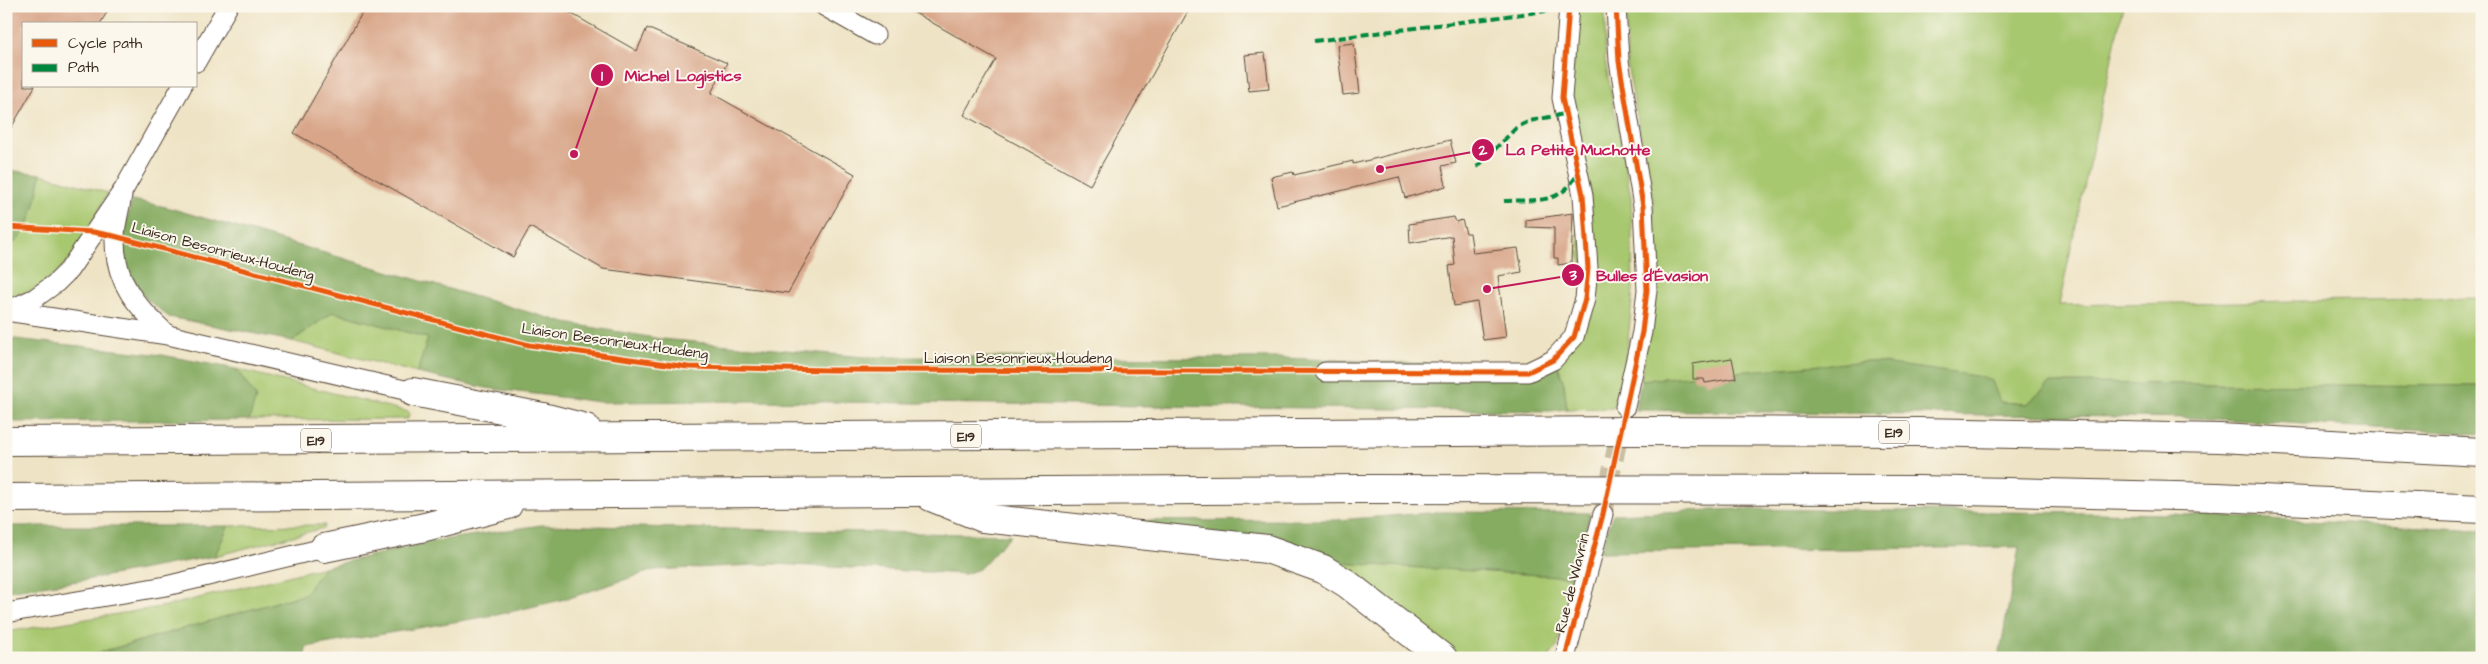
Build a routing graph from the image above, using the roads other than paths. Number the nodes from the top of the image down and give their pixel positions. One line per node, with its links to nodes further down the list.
1 (228, 6): 6 (street)
2 (824, 6): 5 (street)
3 (1570, 6): 11 (street)
4 (1616, 6): 13 (street)
5 (875, 35)
6 (198, 58)
7 (181, 88): 8 (street)
8 (124, 189): 9 (street); 10 (street)
9 (6, 311): 10 (street)
10 (168, 335): 12 (street)
11 (1325, 372)
12 (413, 392): 14 (highway)
13 (1625, 408)
14 (627, 438): 15 (highway, E19); 16 (highway, E19)
15 (6, 442)
16 (2482, 452)
17 (918, 492): 18 (highway); 20 (highway); 24 (highway)
18 (546, 495): 19 (highway); 22 (highway)
19 (6, 498)
20 (2482, 509)
21 (1603, 514): 25 (street, Rue de Wavrin)
22 (324, 548): 23 (street)
23 (6, 613)
24 (1443, 658)
25 (1565, 658)

